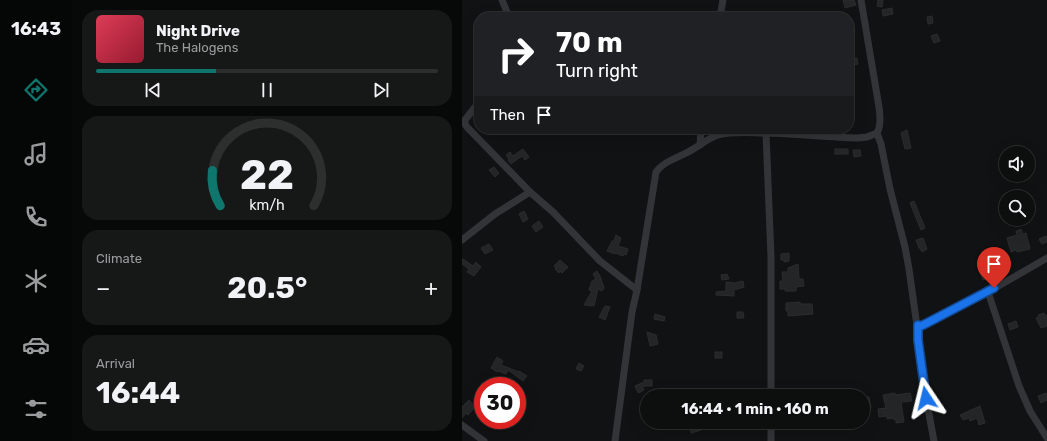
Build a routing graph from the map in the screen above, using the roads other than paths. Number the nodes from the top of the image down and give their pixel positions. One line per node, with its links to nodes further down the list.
1 (502, 0): 4 (street)
2 (723, 0): 5 (street)
3 (860, 0): 7 (street)
4 (507, 12)
5 (721, 12)
6 (474, 108): 13 (street)
7 (877, 133): 11 (street); 18 (street)
8 (701, 134): 12 (street)
9 (723, 134): 12 (street)
10 (766, 134): 19 (street)
11 (784, 134)
12 (700, 146): 16 (street)
13 (530, 192): 14 (street); 16 (street)
14 (462, 240)
15 (1047, 258): 17 (street)
16 (637, 290): 24 (street)
17 (988, 292): 18 (street); 22 (street)
18 (918, 325): 26 (street)
19 (771, 389)
20 (462, 425): 23 (street)
21 (771, 429): 25 (street)
22 (1047, 438)
23 (484, 441)
24 (615, 441)
25 (771, 441)
26 (934, 441)

